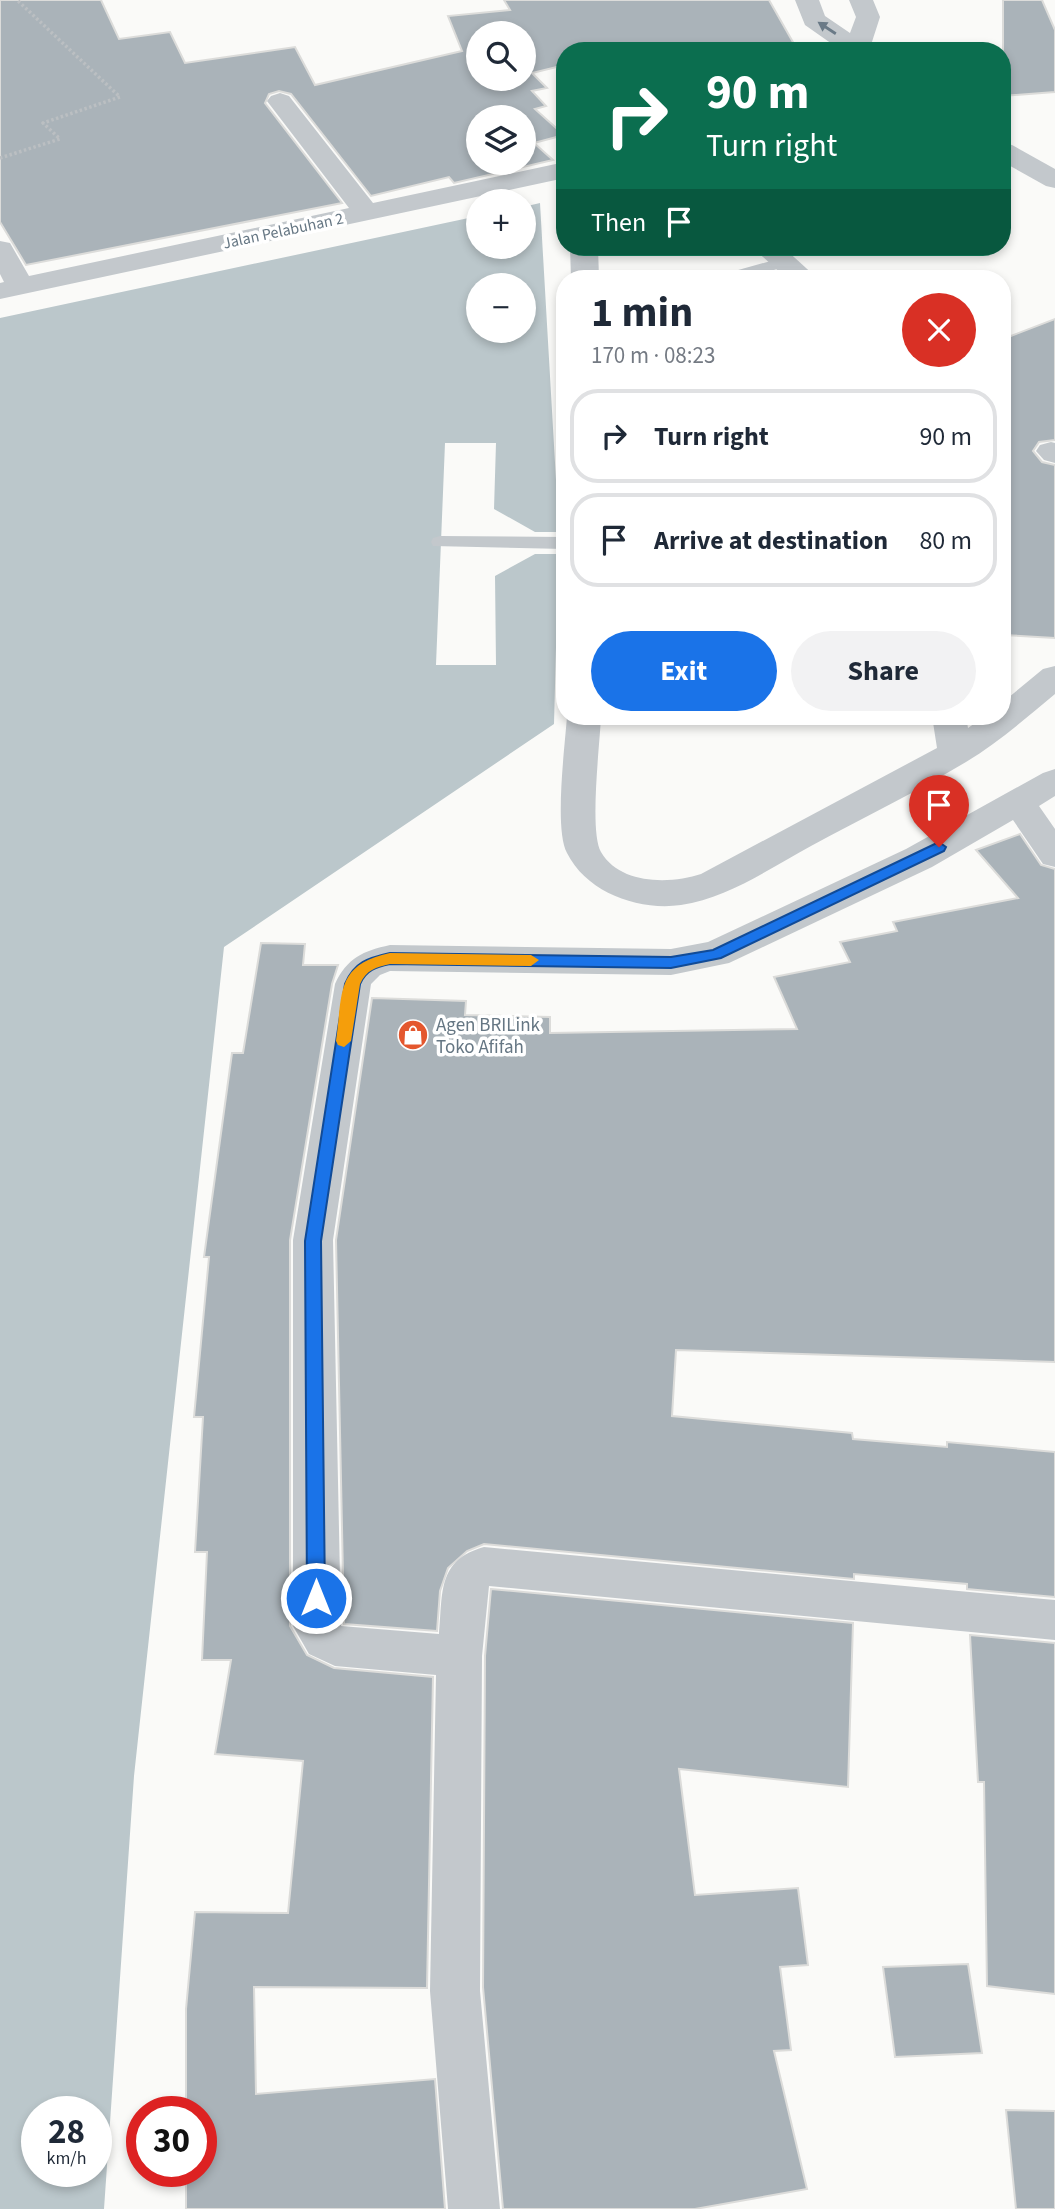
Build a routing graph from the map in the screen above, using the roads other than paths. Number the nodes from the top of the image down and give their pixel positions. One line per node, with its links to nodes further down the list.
1 (807, 0): 3 (street, one-way to 1)
2 (861, 0): 4 (street)
3 (847, 42)
4 (860, 42)
5 (280, 100): 9 (street)
6 (1011, 155): 8 (street)
7 (556, 172): 9 (street, Jalan Pelabuhan 2)
8 (1055, 180)
9 (366, 212): 13 (street, Jalan Pelabuhan 2)
10 (0, 249): 13 (street)
11 (785, 262): 12 (lane)
12 (758, 270)
13 (10, 289)
14 (440, 542): 15 (lane)
15 (556, 543)
16 (1055, 677): 17 (street)
17 (1011, 713)
18 (584, 725): 21 (street)
19 (950, 725): 21 (street)
20 (995, 725): 21 (street)
21 (955, 753)
22 (1055, 782): 23 (street)
23 (1018, 802): 24 (street); 26 (street)
24 (1055, 855)
25 (1055, 1620): 26 (street)
26 (460, 1656): 27 (street)
27 (474, 2209)

